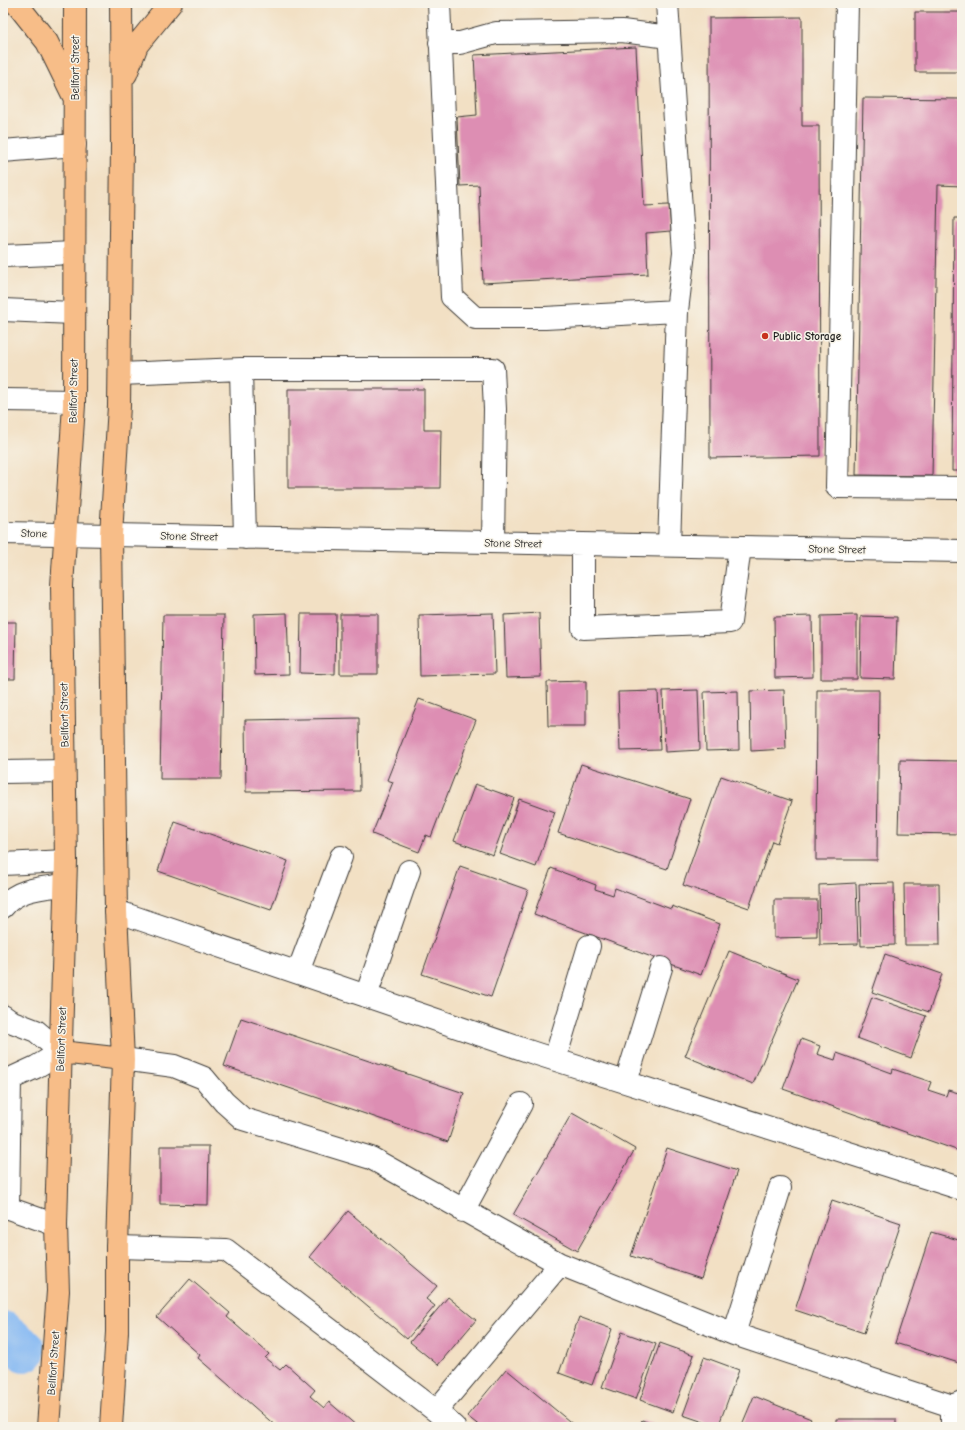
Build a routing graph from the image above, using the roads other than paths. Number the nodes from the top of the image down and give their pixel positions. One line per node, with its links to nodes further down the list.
1 (16, 3): 11 (main road)
2 (75, 3): 11 (main road, Bellfort Street)
3 (121, 3): 10 (main road)
4 (171, 3): 10 (main road)
5 (438, 3): 9 (street)
6 (667, 3): 8 (street)
7 (847, 3): 23 (street)
8 (670, 37): 9 (street); 17 (street)
9 (440, 43): 17 (street)
10 (122, 84): 20 (main road)
11 (75, 100): 12 (main road, Bellfort Street)
12 (75, 145): 13 (street); 14 (main road, Bellfort Street)
13 (3, 151)
14 (74, 253): 15 (street); 18 (main road, Bellfort Street)
15 (4, 256)
16 (3, 310): 18 (street)
17 (677, 312): 30 (street)
18 (73, 313): 22 (main road, Bellfort Street)
19 (241, 369): 20 (street); 27 (street); 28 (street)
20 (120, 374): 26 (main road)
21 (3, 400): 22 (street)
22 (74, 401): 25 (main road, Bellfort Street)
23 (962, 488)
24 (3, 533): 25 (street, Stone)
25 (64, 534): 26 (street, Stone Street); 33 (main road, Bellfort Street)
26 (111, 535): 27 (street, Stone Street); 41 (main road)
27 (245, 538): 28 (street, Stone Street)
28 (493, 542): 29 (street, Stone Street)
29 (583, 544): 30 (street, Stone Street); 31 (street)
30 (669, 545): 31 (street, Stone Street)
31 (740, 547): 32 (street, Stone Street)
32 (962, 551)
33 (64, 771): 34 (street); 36 (main road, Bellfort Street)
34 (3, 772)
35 (341, 857): 44 (street)
36 (66, 861): 37 (street); 39 (main road, Bellfort Street)
37 (3, 864)
38 (409, 871): 45 (street)
39 (65, 886): 40 (street); 47 (main road, Bellfort Street)
40 (3, 908)
41 (116, 911): 44 (street); 48 (main road)
42 (590, 946): 49 (street)
43 (661, 968): 50 (street)
44 (298, 972): 45 (street)
45 (366, 996): 49 (street)
46 (3, 1016): 47 (street)
47 (61, 1052): 48 (main road); 55 (main road, Bellfort Street); 55 (street)
48 (123, 1058): 54 (street); 56 (main road)
49 (555, 1059): 50 (street)
50 (626, 1082): 53 (street)
51 (521, 1104): 54 (street)
52 (780, 1188): 58 (street)
53 (962, 1188)
54 (463, 1211): 57 (street)
55 (56, 1225): 61 (main road, Bellfort Street)
56 (117, 1247): 60 (street); 62 (main road)
57 (560, 1264): 58 (street); 60 (street)
58 (734, 1334): 59 (street)
59 (955, 1412)
60 (443, 1421)
61 (48, 1427)
62 (111, 1427)

